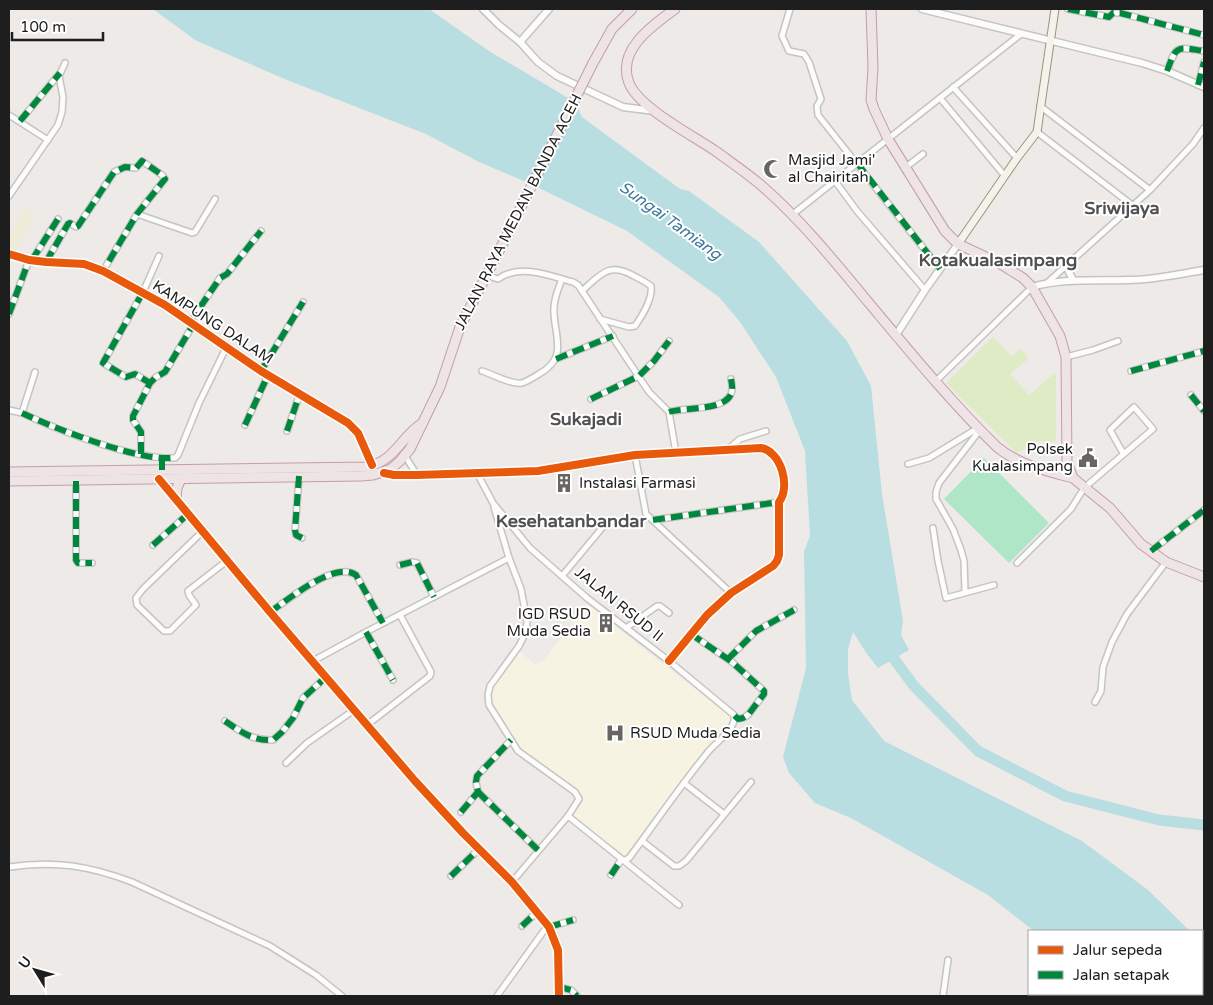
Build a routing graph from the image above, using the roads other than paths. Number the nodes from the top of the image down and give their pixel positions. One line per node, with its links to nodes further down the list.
1 (482, 9): 13 (street)
2 (549, 9): 13 (street)
3 (632, 9): 53 (highway, JALAN RAYA MEDAN BANDA ACEH, bridge)
4 (675, 9): 23 (highway)
5 (790, 9): 32 (street)
6 (871, 9): 28 (highway)
7 (922, 9): 10 (street)
8 (1055, 9): 12 (main road)
9 (1068, 9): 11 (street)
10 (1021, 34): 12 (street); 20 (street)
11 (1204, 35)
12 (1050, 41): 17 (street); 22 (main road)
13 (520, 42): 23 (street)
14 (1204, 51): 17 (street)
15 (66, 63): 18 (street)
16 (1204, 63): 19 (street)
17 (1167, 71): 19 (street)
18 (60, 73): 25 (street); 29 (street)
19 (1201, 86)
20 (953, 87): 21 (street); 31 (street)
21 (940, 98): 28 (street); 34 (street)
22 (1040, 106): 27 (main road); 36 (street)
23 (656, 111): 41 (highway)
24 (9, 115): 25 (street)
25 (20, 121): 29 (street)
26 (1204, 128): 36 (street)
27 (1037, 132): 31 (main road); 39 (street)
28 (888, 139): 32 (street); 33 (highway)
29 (48, 140): 37 (street)
30 (923, 154): 33 (street)
31 (1017, 158): 34 (main road)
32 (857, 163): 35 (street); 50 (street)
33 (906, 167): 44 (highway)
34 (1004, 176): 44 (main road)
35 (835, 181): 41 (street); 58 (street)
36 (1150, 190): 39 (street)
37 (9, 196)
38 (216, 198): 40 (street)
39 (1132, 205): 48 (street)
40 (137, 214): 49 (street); 52 (street)
41 (793, 214): 65 (highway)
42 (58, 219): 47 (street)
43 (261, 231): 64 (street)
44 (958, 244): 50 (street); 57 (highway)
45 (9, 254): 47 (street, KAMPUNG DALAM)
46 (159, 256): 60 (street)
47 (30, 260): 49 (street, KAMPUNG DALAM); 62 (street)
48 (1072, 260): 55 (street); 56 (street)
49 (46, 262): 52 (street, KAMPUNG DALAM)
50 (940, 269): 58 (street)
51 (1204, 270): 55 (street)
52 (103, 271): 60 (street, KAMPUNG DALAM)
53 (486, 275): 54 (street); 89 (highway, JALAN RAYA MEDAN BANDA ACEH)
54 (562, 279): 59 (street); 72 (street)
55 (1073, 280): 56 (street)
56 (1047, 283): 57 (street)
57 (1032, 287): 71 (highway); 80 (street)
58 (925, 290): 65 (street)
59 (582, 291): 63 (street); 63 (street)
60 (143, 292): 64 (street, KAMPUNG DALAM); 81 (street)
61 (303, 302): 73 (street)
62 (9, 314)
63 (600, 319): 66 (street)
64 (192, 324): 69 (street, KAMPUNG DALAM); 81 (street)
65 (896, 335): 80 (highway)
66 (612, 336): 72 (street); 78 (street)
67 (669, 341): 78 (street)
68 (1118, 341): 71 (street)
69 (226, 348): 73 (street, KAMPUNG DALAM); 100 (street)
70 (1204, 351): 75 (street)
71 (1066, 357): 101 (highway)
72 (556, 358): 74 (street)
73 (261, 371): 77 (street, KAMPUNG DALAM)
74 (482, 371)
75 (1131, 371)
76 (35, 372): 88 (street)
77 (268, 375): 82 (street, KAMPUNG DALAM); 90 (street)
78 (639, 376): 84 (street); 86 (street)
79 (732, 378): 86 (street)
80 (936, 381): 91 (highway)
81 (150, 383): 97 (street)
82 (300, 394): 92 (street); 103 (street, KAMPUNG DALAM)
83 (1191, 395): 87 (street)
84 (591, 399)
85 (9, 410): 88 (street)
86 (669, 412): 95 (street)
87 (1204, 412)
88 (22, 413): 97 (street)
89 (422, 424): 99 (highway, JALAN RAYA MEDAN BANDA ACEH); 103 (highway, JALAN RAYA MEDAN BANDA ACEH)
90 (246, 425)
91 (979, 429): 102 (street); 107 (highway); 138 (street)
92 (287, 431)
93 (766, 431): 94 (street)
94 (727, 450): 95 (street); 118 (street)
95 (676, 453): 98 (street)
96 (1123, 453): 96 (street); 116 (street)
97 (141, 454): 100 (street)
98 (635, 455): 106 (street); 122 (street)
99 (405, 456): 105 (highway, JALAN RAYA MEDAN BANDA ACEH); 110 (street)
100 (162, 458): 109 (street)
101 (1067, 462): 107 (highway); 112 (highway)
102 (908, 464)
103 (372, 465): 108 (highway, JALAN RAYA MEDAN BANDA ACEH)
104 (9, 472): 109 (highway, JALAN RAYA MEDAN BANDA ACEH)
105 (384, 472): 110 (street); 111 (highway, JALAN RAYA MEDAN BANDA ACEH)
106 (478, 473): 110 (street); 119 (street, JALAN RSUD II)
107 (1055, 473): 112 (highway)
108 (240, 474): 109 (highway, JALAN RAYA MEDAN BANDA ACEH); 111 (highway, JALAN RAYA MEDAN BANDA ACEH); 113 (highway, JALAN RAYA MEDAN BANDA ACEH)
109 (160, 475): 113 (highway, JALAN RAYA MEDAN BANDA ACEH); 115 (highway, JALAN RAYA MEDAN BANDA ACEH); 117 (street)
110 (417, 475)
111 (299, 476): 126 (street)
112 (1073, 478): 116 (highway)
113 (181, 479): 117 (highway)
114 (9, 481): 115 (highway, JALAN RAYA MEDAN BANDA ACEH)
115 (76, 481): 132 (street)
116 (1084, 488): 128 (highway); 133 (street)
117 (176, 499): 121 (street)
118 (779, 502): 122 (street); 139 (street)
119 (493, 503): 129 (street); 135 (street, JALAN RSUD II)
120 (1204, 510): 128 (street)
121 (188, 514): 125 (street); 127 (street)
122 (654, 520): 139 (street)
123 (607, 522): 135 (street)
124 (933, 528): 138 (street)
125 (203, 531): 130 (street); 130 (street)
126 (302, 538)
127 (153, 545)
128 (1151, 551): 131 (highway)
129 (509, 558): 140 (street); 159 (street)
130 (228, 560): 142 (street)
131 (1166, 562): 136 (highway); 154 (street)
132 (92, 563)
133 (1017, 563)
134 (400, 565): 140 (street)
135 (562, 576): 146 (street, JALAN RSUD II)
136 (1204, 577)
137 (994, 584): 138 (street)
138 (965, 592)
139 (731, 593): 148 (street)
140 (434, 597): 144 (street)
141 (794, 610): 149 (street)
142 (270, 612): 145 (street); 150 (street)
143 (669, 613): 146 (street)
144 (400, 615): 145 (street); 158 (street)
145 (383, 623): 147 (street)
146 (626, 628): 151 (street, JALAN RSUD II)
147 (366, 632): 150 (street); 153 (street)
148 (692, 634): 149 (street); 151 (street)
149 (728, 659): 156 (street)
150 (313, 661): 152 (street)
151 (669, 661): 156 (street, JALAN RSUD II)
152 (326, 677): 155 (street); 157 (street)
153 (393, 680)
154 (1095, 702)
155 (354, 710): 158 (street); 160 (street)
156 (734, 715): 162 (street)
157 (225, 721)
158 (367, 724): 168 (street)
159 (511, 740): 163 (street); 166 (street)
160 (286, 762)
161 (751, 782): 165 (street)
162 (684, 783): 165 (street); 167 (street)
163 (478, 792): 164 (street); 169 (street)
164 (461, 812)
165 (724, 814): 167 (street)
166 (568, 816): 169 (street); 170 (street)
167 (642, 841): 170 (street)
168 (479, 849): 173 (street); 174 (street)
169 (538, 850): 174 (street)
170 (621, 860): 172 (street); 175 (street)
171 (9, 867): 182 (street)
172 (611, 874)
173 (451, 876)
174 (512, 882): 176 (street)
175 (679, 905)
176 (537, 912): 178 (street); 179 (street)
177 (572, 920): 179 (street)
178 (522, 926)
179 (548, 926): 181 (street); 183 (street)
180 (948, 960): 186 (street)
181 (560, 987): 184 (street); 185 (street)
182 (342, 996)
183 (497, 996)
184 (559, 996)
185 (577, 996)
186 (943, 996)

